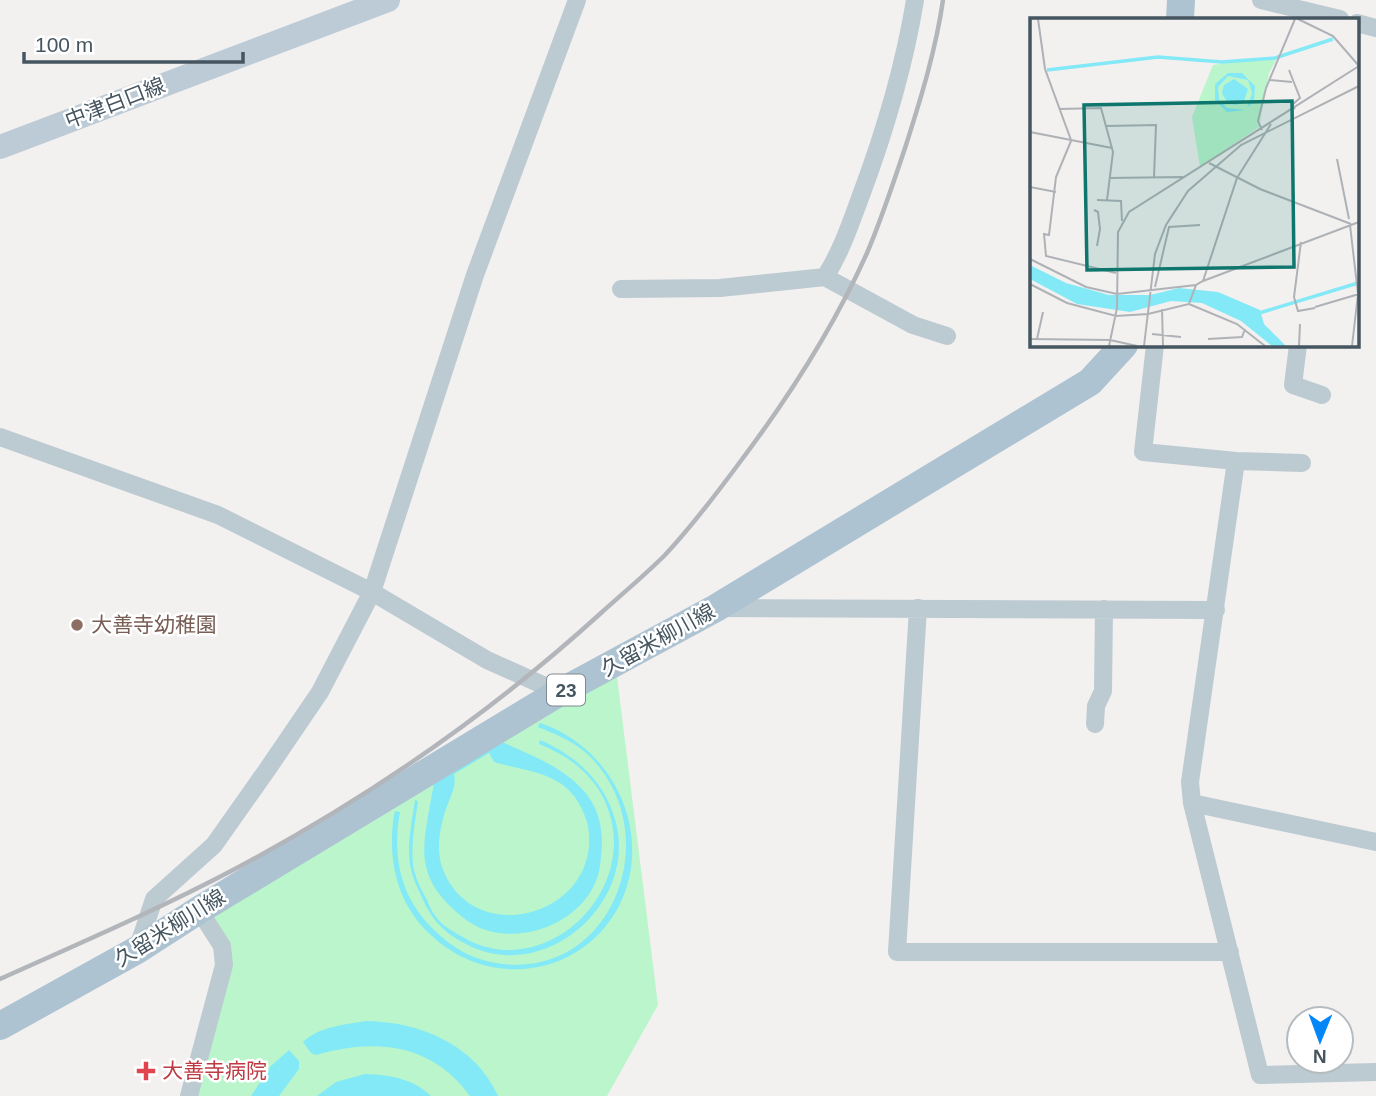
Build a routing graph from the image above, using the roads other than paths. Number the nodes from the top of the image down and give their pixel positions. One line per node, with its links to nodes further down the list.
1 (388, 0): 10 (main road, 中津白口線)
2 (577, 0): 21 (street)
3 (915, 0): 11 (street)
4 (1181, 0): 6 (main road)
5 (1261, 0): 7 (street)
6 (1180, 18)
7 (1336, 18)
8 (1358, 23): 9 (street)
9 (1376, 28)
10 (0, 147)
11 (825, 277): 12 (street); 13 (street)
12 (621, 289)
13 (947, 336)
14 (1123, 346): 22 (main road, 久留米柳川線 / 23)
15 (1154, 346): 19 (street)
16 (1298, 346): 17 (street)
17 (1322, 395)
18 (0, 437): 21 (street)
19 (1236, 461): 20 (street); 25 (street)
20 (1302, 463)
21 (372, 592): 26 (street); 31 (street)
22 (716, 608): 23 (street); 26 (main road, 久留米柳川線 / 23)
23 (918, 608): 24 (street); 32 (street)
24 (1104, 609): 25 (street); 27 (street)
25 (1216, 610): 28 (street)
26 (555, 695): 30 (main road, 久留米柳川線 / 23)
27 (1095, 724)
28 (1192, 803): 29 (street); 32 (street)
29 (1376, 842)
30 (199, 910): 31 (main road, 久留米柳川線 / 23); 35 (street)
31 (137, 950): 33 (main road, 久留米柳川線 / 23)
32 (1230, 952): 34 (street)
33 (0, 1026)
34 (1376, 1072)
35 (189, 1096)

